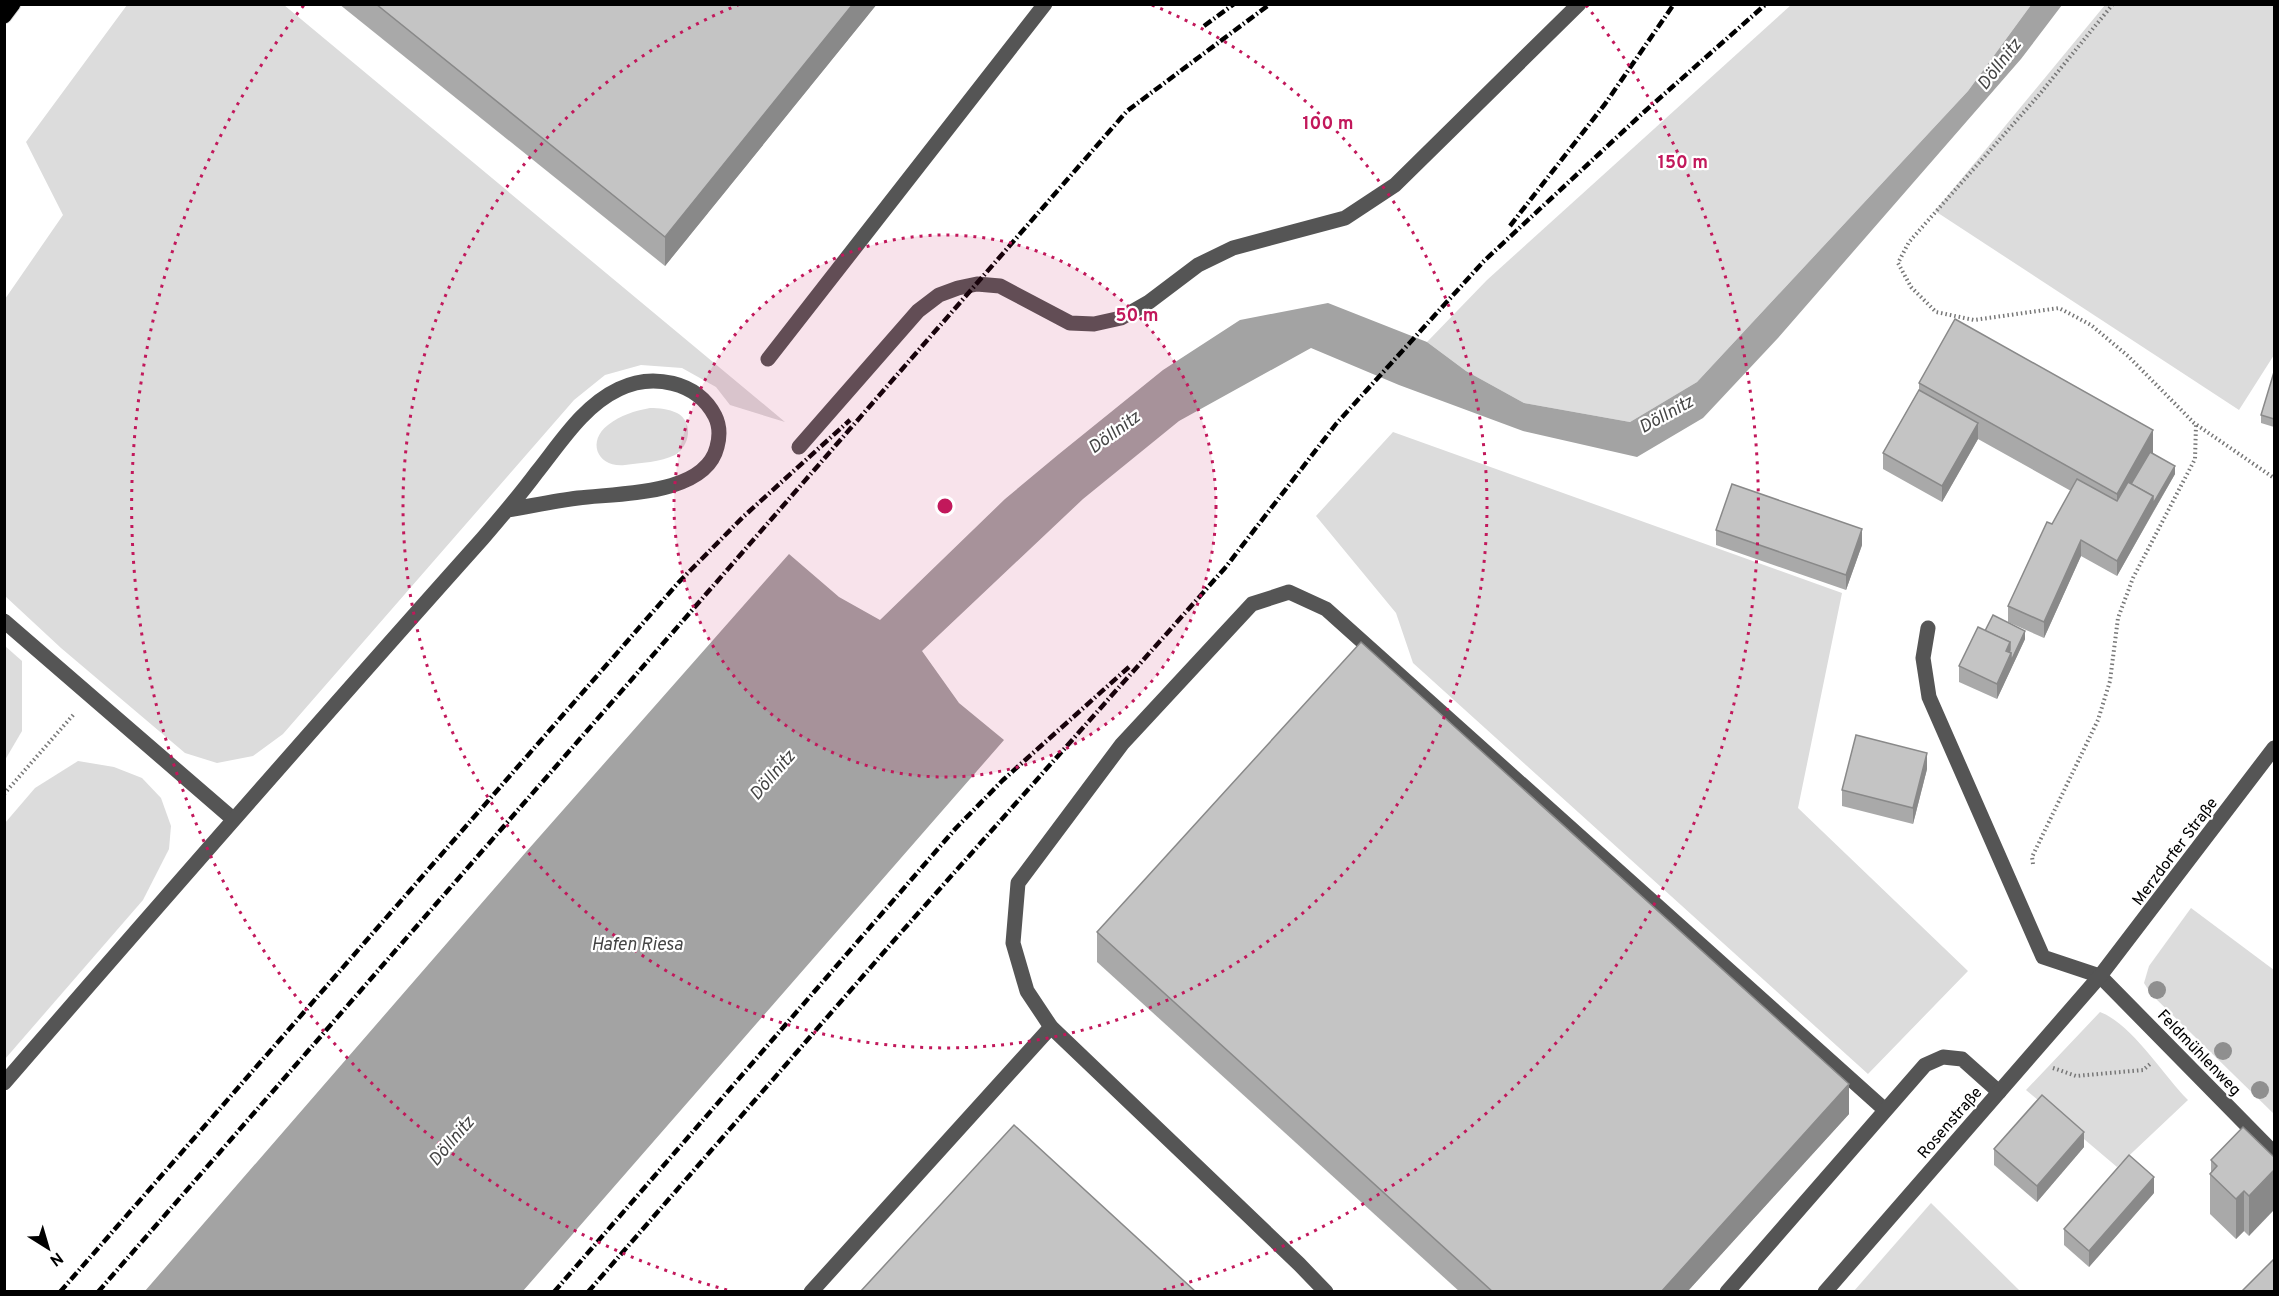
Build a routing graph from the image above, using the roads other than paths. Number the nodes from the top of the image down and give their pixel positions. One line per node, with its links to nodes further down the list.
1 (13, 4): 4 (main road)
2 (1045, 4): 5 (street)
3 (1579, 4): 6 (street)
4 (4, 16)
5 (768, 359)
6 (799, 447)
7 (507, 510): 7 (street); 11 (street)
8 (4, 621): 11 (street)
9 (1928, 628): 12 (street)
10 (2274, 747): 12 (street, Merzdorfer Straße)
11 (233, 819): 14 (street)
12 (2100, 976): 15 (street, Rosenstraße); 17 (street, Feldmühlenweg)
13 (1051, 1027): 16 (street); 18 (street); 19 (street)
14 (4, 1083)
15 (1999, 1092): 16 (street); 21 (street, Rosenstraße)
16 (1884, 1109): 20 (street)
17 (2274, 1153)
18 (811, 1292)
19 (1326, 1292)
20 (1727, 1292)
21 (1825, 1292)

